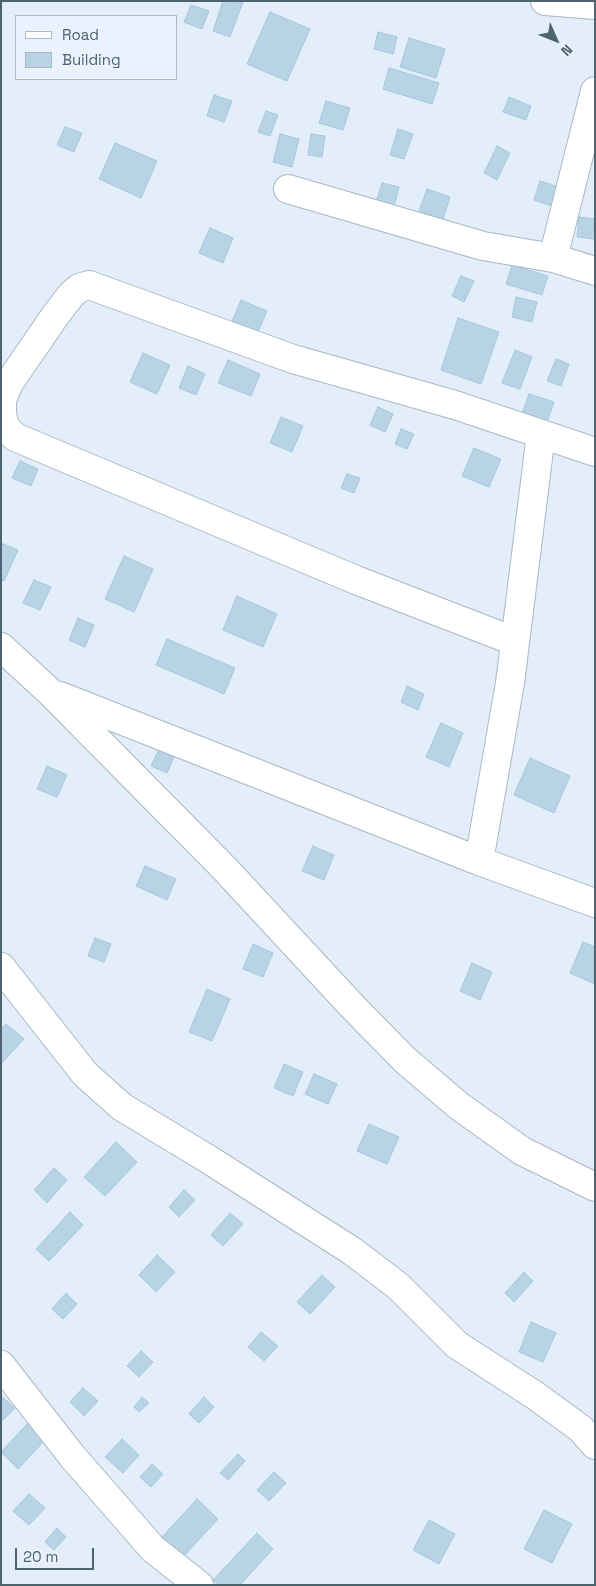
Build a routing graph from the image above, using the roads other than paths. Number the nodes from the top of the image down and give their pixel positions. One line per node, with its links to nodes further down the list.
1 (545, 1): 2 (street)
2 (595, 5)
3 (595, 91): 5 (street)
4 (288, 189): 5 (street)
5 (554, 258): 6 (street)
6 (595, 271)
7 (541, 434): 8 (street); 9 (street); 9 (street)
8 (595, 452)
9 (514, 641): 12 (street)
10 (1, 647): 11 (street)
11 (50, 692): 12 (street); 15 (street)
12 (479, 861): 13 (street)
13 (595, 903)
14 (1, 968): 17 (street)
15 (595, 1187)
16 (1, 1365): 18 (street)
17 (595, 1445)
18 (199, 1585)

